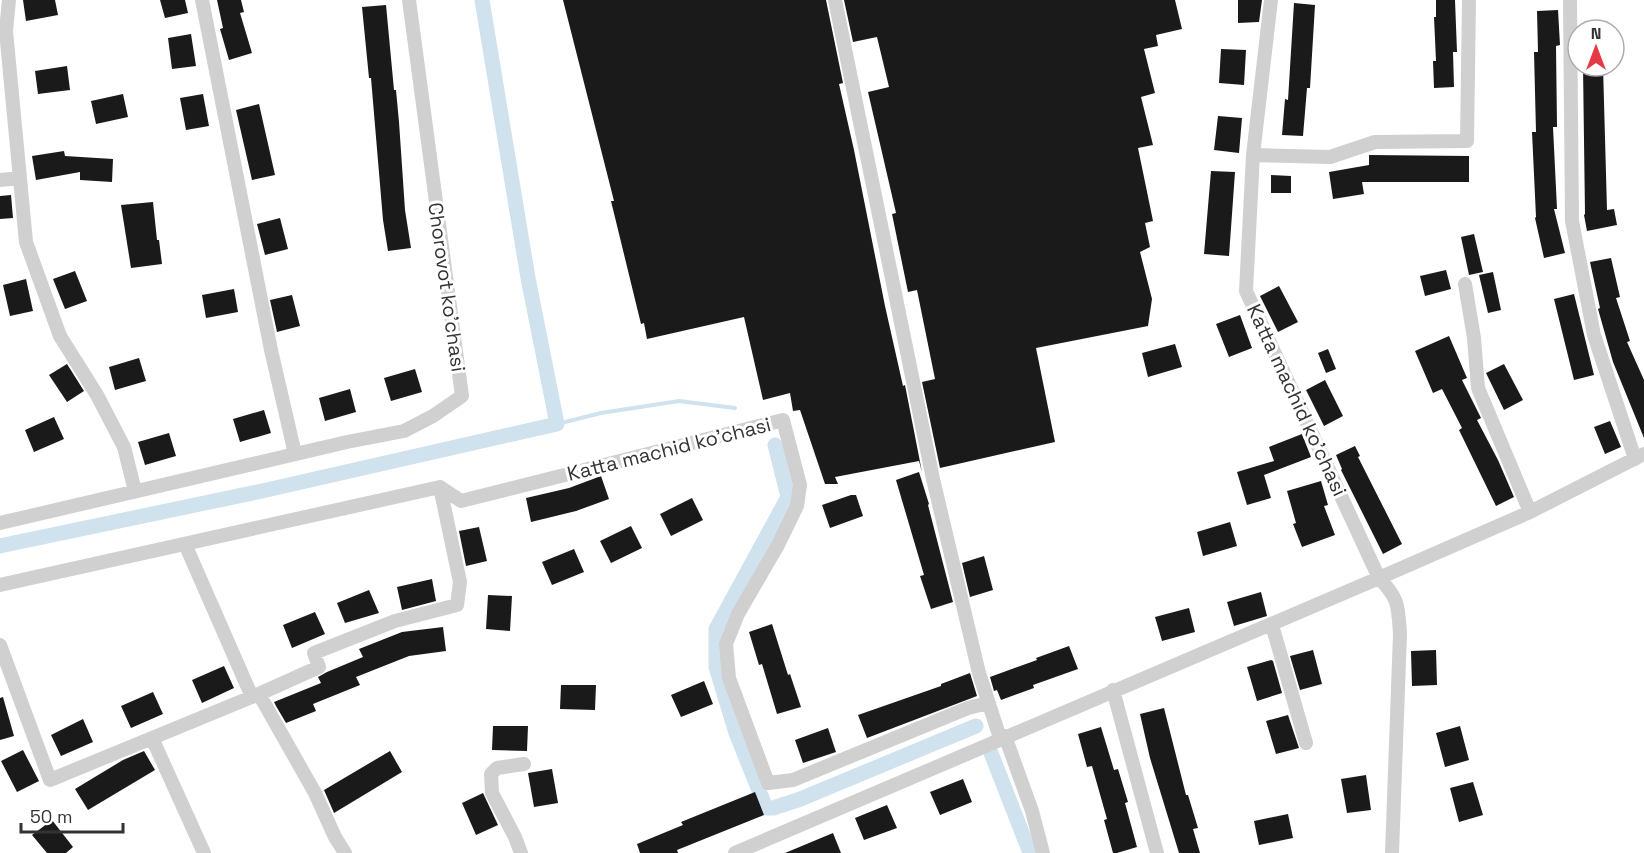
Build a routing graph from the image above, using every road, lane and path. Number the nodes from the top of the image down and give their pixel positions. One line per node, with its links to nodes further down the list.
1 (9, 0): 9 (street)
2 (202, 0): 12 (street)
3 (409, 0): 12 (street, Chorovot ko'chasi)
4 (835, 0): 25 (street)
5 (1271, 0): 8 (street, Katta machid ko'chasi)
6 (1469, 0): 8 (street)
7 (1570, 0): 13 (street)
8 (1253, 155): 19 (street, Katta machid ko'chasi)
9 (20, 178): 10 (street); 15 (street)
10 (0, 180)
11 (1465, 284): 16 (street)
12 (295, 454): 15 (street, Chorovot ko'chasi)
13 (1639, 457): 16 (street)
14 (440, 487): 18 (street); 24 (street); 25 (street, Katta machid ko'chasi)
15 (135, 491): 17 (street, Chorovot ko'chasi)
16 (1530, 512): 19 (street)
17 (0, 523)
18 (185, 544): 20 (street); 24 (street)
19 (1378, 578): 21 (street); 36 (street, Katta machid ko'chasi)
20 (0, 585)
21 (1272, 625): 23 (street); 28 (street)
22 (0, 645): 27 (street)
23 (1113, 690): 26 (street); 35 (street)
24 (255, 696): 27 (street); 31 (street)
25 (988, 703): 26 (street)
26 (1002, 737): 33 (street); 34 (street)
27 (152, 738): 30 (street)
28 (1306, 743)
29 (524, 764): 32 (street)
30 (204, 853)
31 (345, 853)
32 (520, 853)
33 (735, 853)
34 (1043, 853)
35 (1157, 853)
36 (1392, 853)

